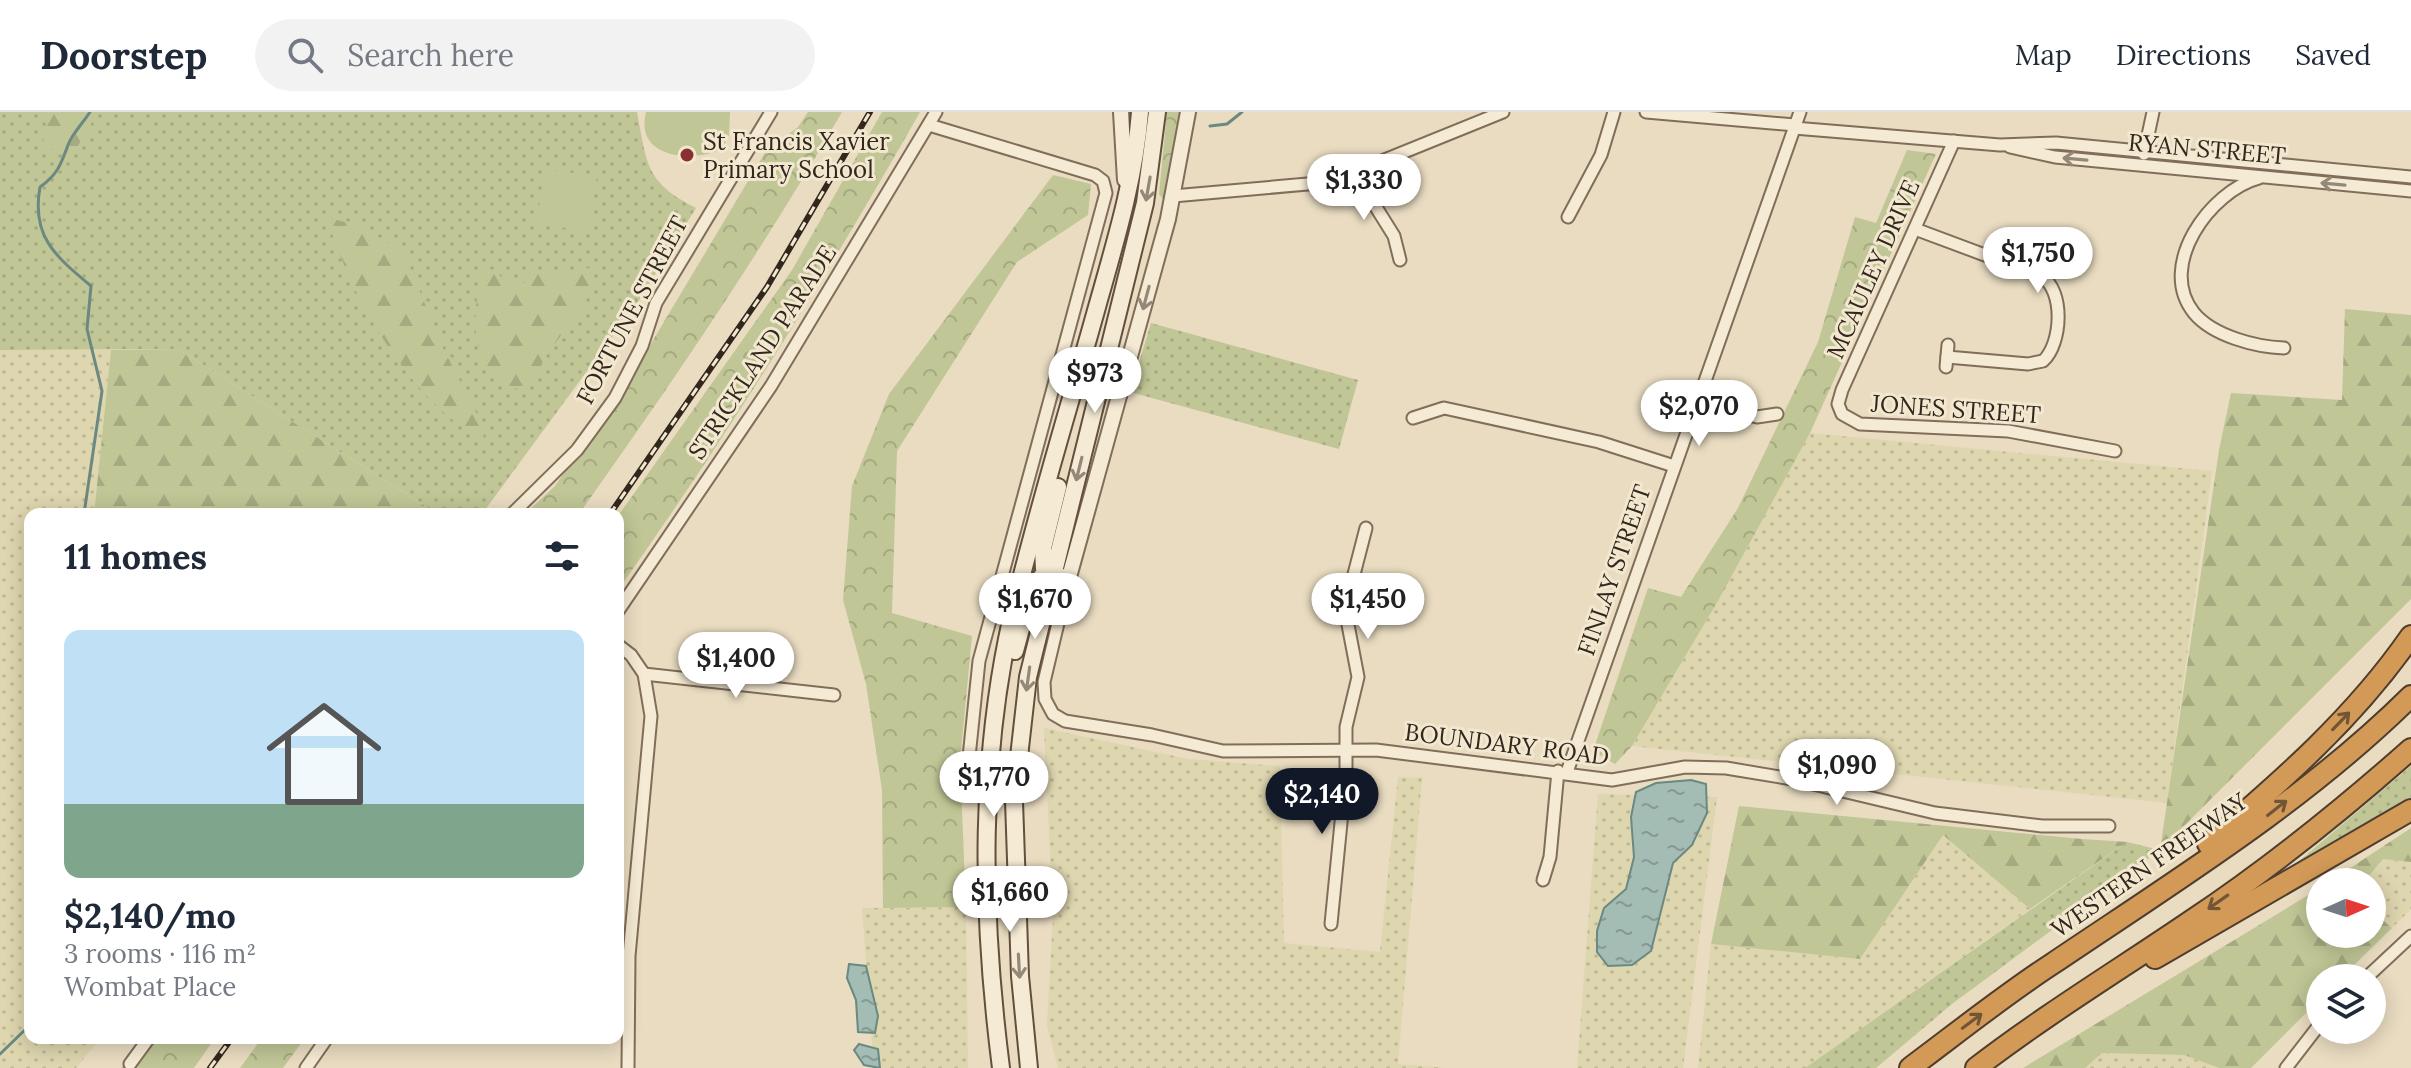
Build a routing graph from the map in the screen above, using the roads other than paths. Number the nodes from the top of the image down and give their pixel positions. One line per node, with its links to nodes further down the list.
1 (771, 112): 38 (street, FORTUNE STREET)
2 (936, 112): 12 (street, STRICKLAND PARADE)
3 (1121, 112): 25 (street)
4 (1140, 112): 25 (main road)
5 (1157, 112): 40 (main road, one-way to 40)
6 (1188, 112): 23 (street)
7 (1503, 112): 18 (street)
8 (1614, 112): 26 (street)
9 (1646, 112): 13 (street, RYAN STREET)
10 (1800, 112): 13 (street, FINLAY STREET)
11 (2153, 112): 16 (street)
12 (929, 125): 42 (street, STRICKLAND PARADE); 51 (street)
13 (1794, 127): 14 (street, RYAN STREET); 32 (street, FINLAY STREET)
14 (1954, 141): 15 (street, RYAN STREET); 27 (street, MCAULEY DRIVE)
15 (2000, 145): 16 (street, RYAN STREET); 17 (street, RYAN STREET, one-way to 15)
16 (2148, 151): 17 (street); 21 (street, RYAN STREET)
17 (2142, 165): 19 (street, RYAN STREET)
18 (1354, 172): 23 (street); 28 (street)
19 (2210, 172): 20 (street, RYAN STREET); 24 (street)
20 (2266, 177): 22 (street, RYAN STREET, one-way to 20); 24 (street)
21 (2411, 177)
22 (2411, 191)
23 (1173, 196): 41 (street, one-way to 41)
24 (2215, 202): 30 (street)
25 (1121, 216): 29 (main road)
26 (1568, 217)
27 (1915, 229): 31 (street); 34 (street, MCAULEY DRIVE)
28 (1400, 260)
29 (1108, 266): 40 (main road); 48 (main road)
30 (2284, 348)
31 (1947, 356)
32 (1697, 402): 33 (street); 37 (street, FINLAY STREET)
33 (1777, 414)
34 (1843, 416): 36 (street, JONES STREET)
35 (1413, 418): 37 (street)
36 (2115, 451)
37 (1674, 466): 52 (street, FINLAY STREET)
38 (518, 508)
39 (1366, 528): 49 (street)
40 (1052, 575): 41 (street); 48 (main road); 68 (main road, one-way to 68)
41 (1069, 577): 49 (street, BOUNDARY ROAD)
42 (624, 602)
43 (2411, 636): 56 (highway, one-way to 43)
44 (624, 650): 45 (street)
45 (644, 674): 46 (street); 66 (street)
46 (834, 695)
47 (2411, 696): 56 (highway, WESTERN FREEWAY, one-way to 47)
48 (989, 744): 67 (main road)
49 (1344, 748): 52 (street, BOUNDARY ROAD); 57 (street)
50 (2411, 749): 60 (highway, one-way to 60)
51 (969, 757)
52 (1562, 772): 54 (street, BOUNDARY ROAD); 55 (street, FINLAY STREET)
53 (2411, 810): 60 (highway)
54 (2109, 826)
55 (1543, 880)
56 (2117, 923): 69 (highway, WESTERN FREEWAY, one-way to 56)
57 (1331, 924)
58 (2409, 941): 59 (street)
59 (2382, 964)
60 (2047, 1015): 70 (highway)
61 (2306, 1042): 71 (street)
62 (145, 1044): 64 (street)
63 (323, 1044): 65 (street)
64 (130, 1064)
65 (306, 1068)
66 (628, 1068)
67 (1001, 1068)
68 (1029, 1068)
69 (1910, 1068)
70 (1976, 1068)
71 (2286, 1068)

